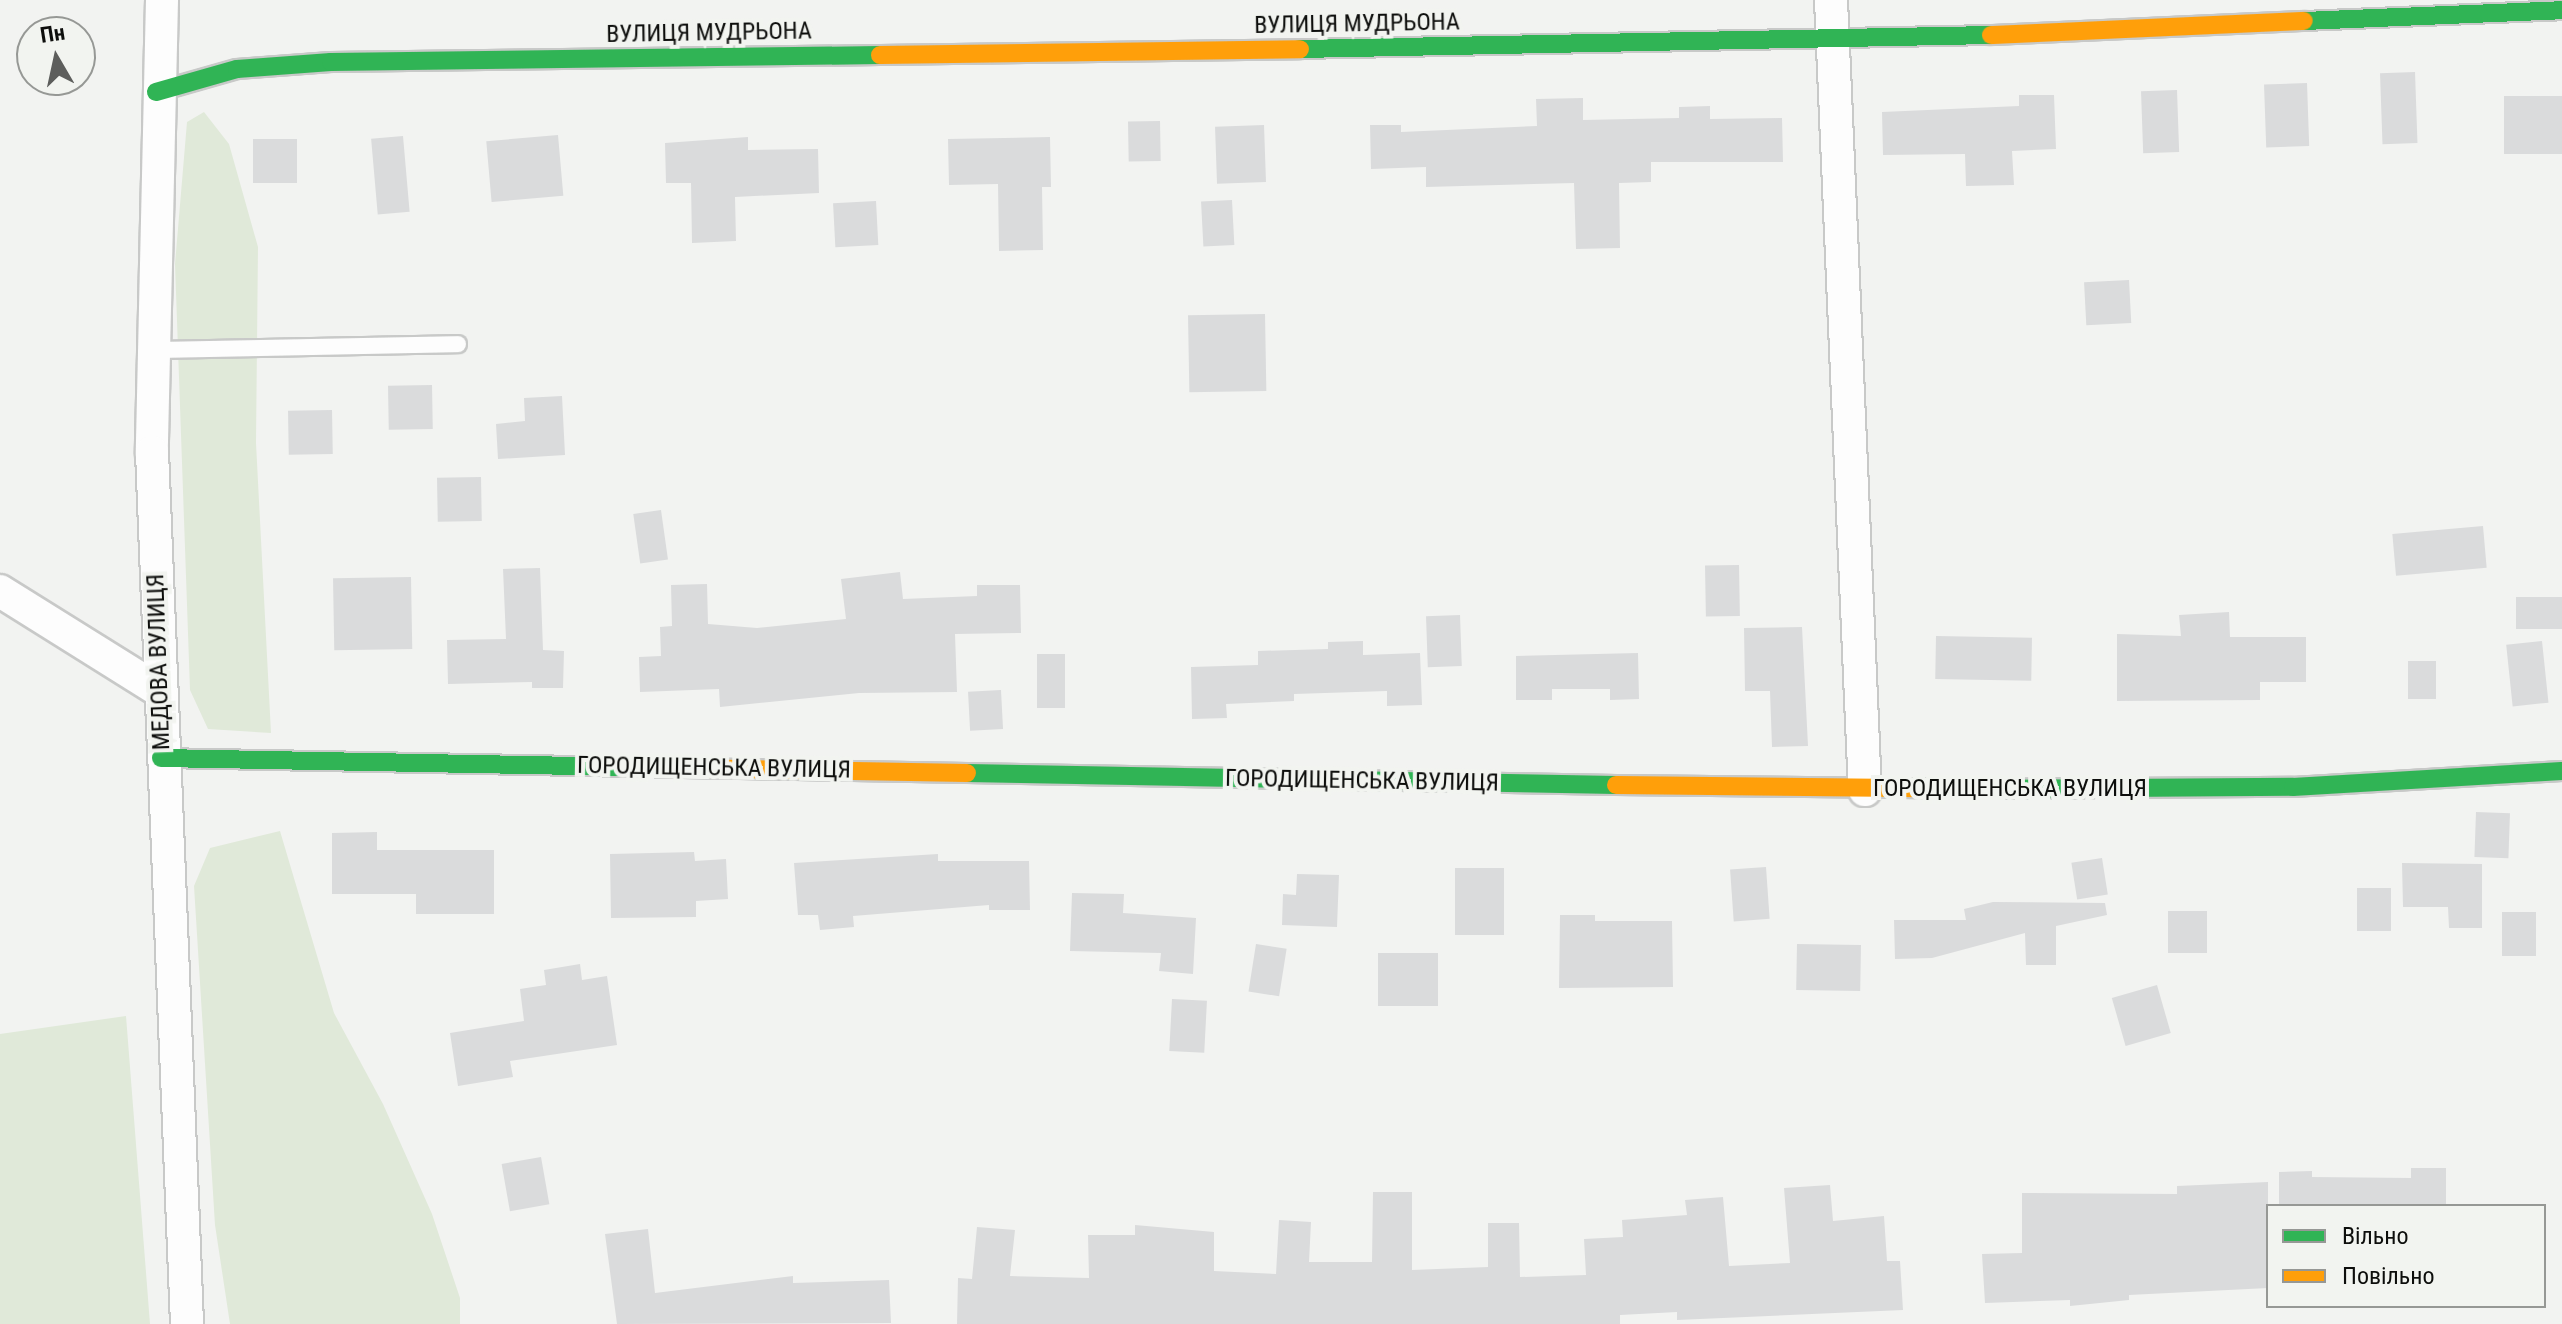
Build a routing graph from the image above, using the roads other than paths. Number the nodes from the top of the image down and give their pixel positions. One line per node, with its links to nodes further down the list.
1 (162, 0): 5 (street, МЕДОВА ВУЛИЦЯ)
2 (1831, 0): 4 (street)
3 (2562, 10): 4 (street, ВУЛИЦЯ МУДРЬОНА)
4 (1832, 42): 5 (street, ВУЛИЦЯ МУДРЬОНА); 12 (street)
5 (156, 92): 7 (street, МЕДОВА ВУЛИЦЯ)
6 (458, 344): 7 (lane)
7 (153, 350): 9 (street, МЕДОВА ВУЛИЦЯ)
8 (0, 591): 9 (street)
9 (160, 691): 10 (street, МЕДОВА ВУЛИЦЯ)
10 (161, 758): 12 (street, ГОРОДИЩЕНСЬКА ВУЛИЦЯ); 13 (street, МЕДОВА ВУЛИЦЯ)
11 (2562, 771): 12 (street, ГОРОДИЩЕНСЬКА ВУЛИЦЯ)
12 (1865, 790)
13 (187, 1324)

